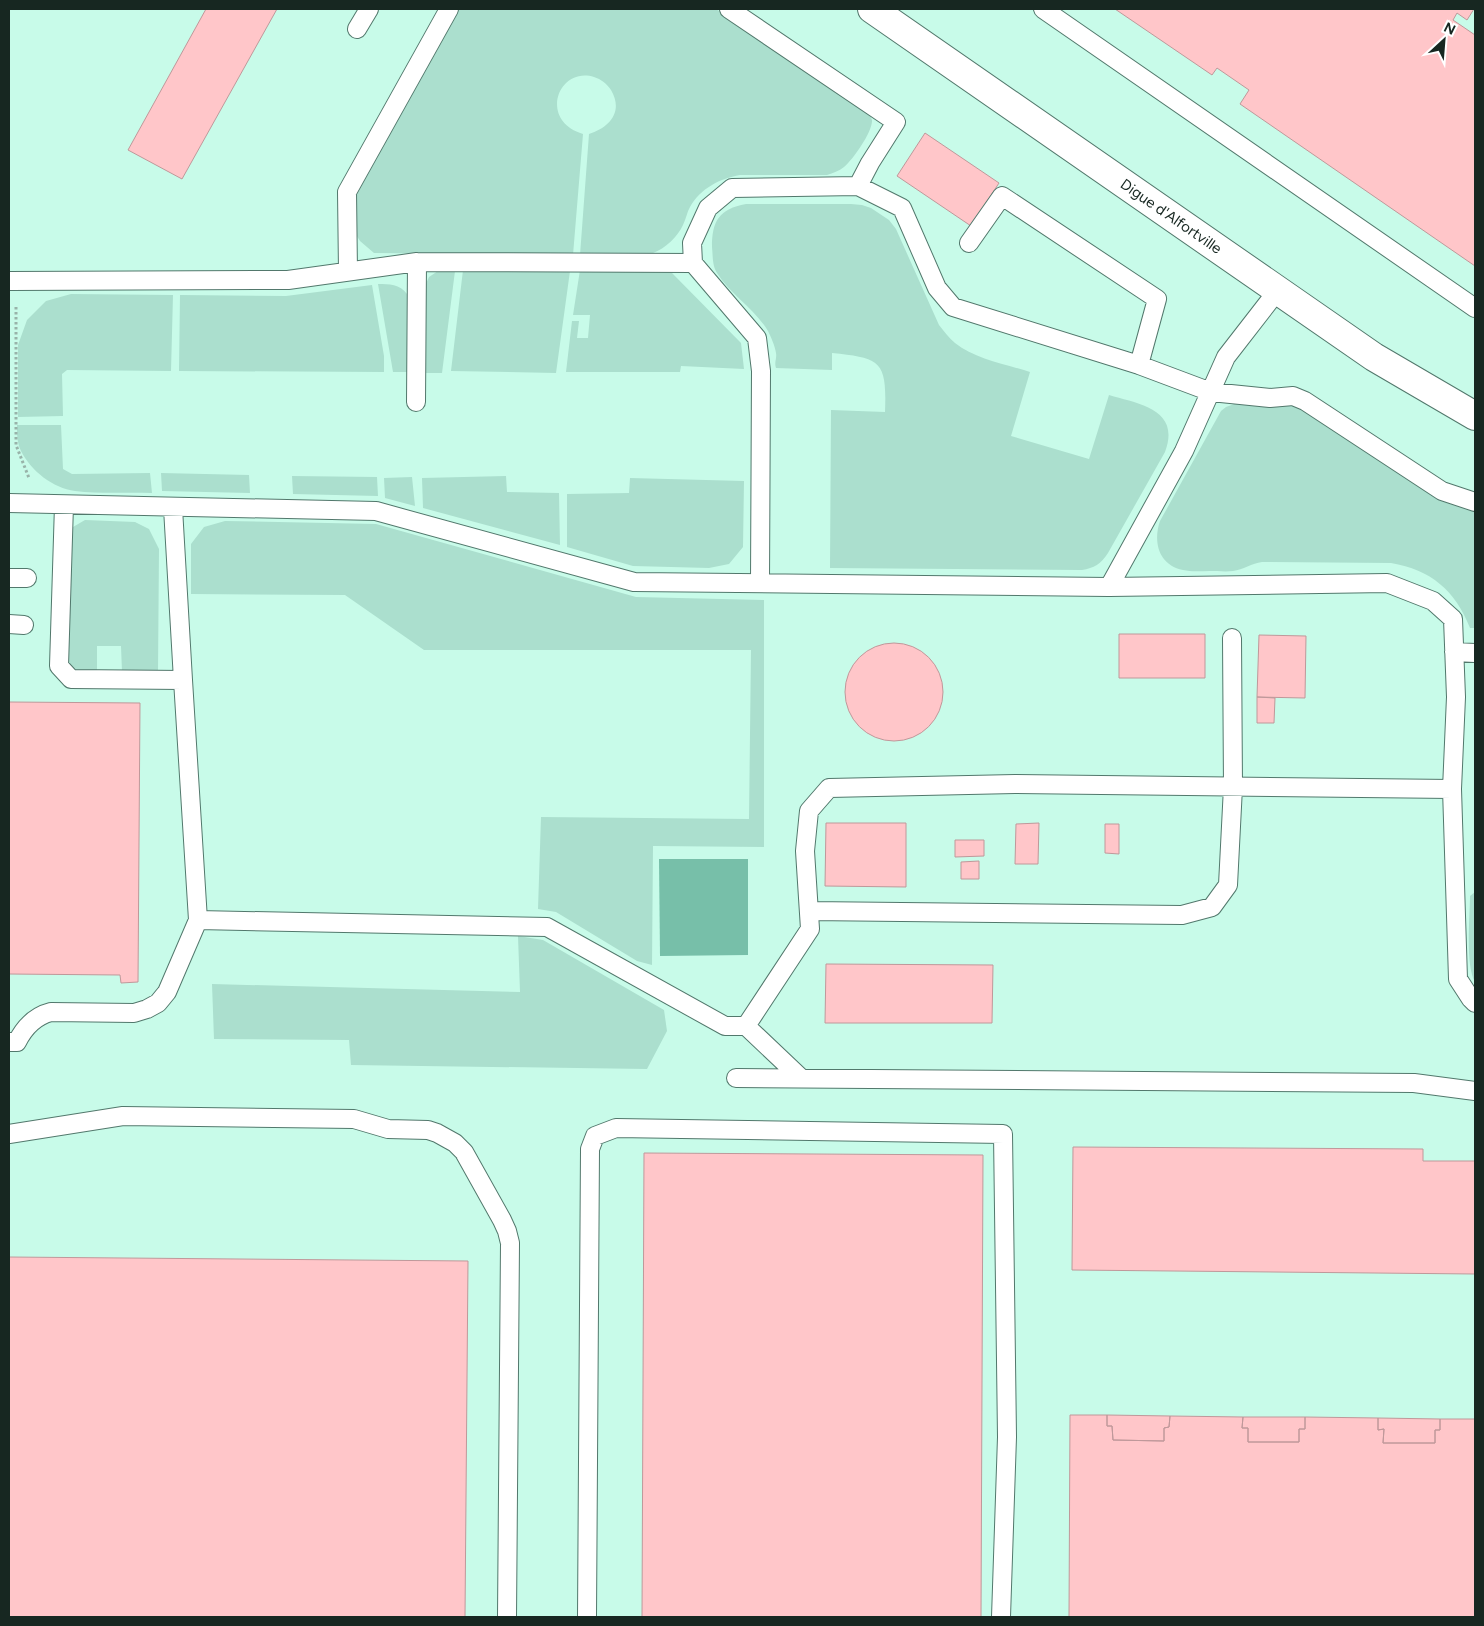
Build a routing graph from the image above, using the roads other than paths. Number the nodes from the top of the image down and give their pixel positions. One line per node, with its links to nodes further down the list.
1 (369, 9): 6 (lane)
2 (449, 9): 11 (lane)
3 (729, 9): 7 (lane)
4 (872, 9): 13 (street, Digue d'Alfortville)
5 (1043, 9): 14 (lane)
6 (357, 29)
7 (858, 186): 10 (lane); 15 (lane)
8 (969, 243): 15 (lane)
9 (418, 262): 10 (lane); 11 (lane); 17 (lane)
10 (693, 263): 25 (lane)
11 (348, 272): 12 (lane)
12 (10, 281)
13 (1278, 290): 16 (lane); 18 (street, Digue d'Alfortville)
14 (1475, 308)
15 (1139, 365): 16 (lane)
16 (1211, 392): 19 (lane); 26 (lane)
17 (416, 402)
18 (1475, 416)
19 (1475, 502)
20 (9, 503): 21 (lane)
21 (64, 505): 22 (lane); 30 (lane)
22 (174, 508): 25 (lane); 30 (lane)
23 (9, 578): 24 (lane)
24 (27, 578)
25 (760, 583): 26 (lane)
26 (1109, 587): 28 (lane)
27 (1232, 638): 31 (lane)
28 (1454, 652): 29 (lane); 32 (lane)
29 (1475, 653)
30 (182, 680): 34 (lane)
31 (1233, 787): 32 (lane); 33 (lane); 33 (lane)
32 (1452, 789): 35 (lane)
33 (809, 911): 36 (lane)
34 (198, 920): 36 (lane); 37 (lane)
35 (1475, 1003)
36 (746, 1026): 39 (lane)
37 (9, 1042)
38 (736, 1078): 39 (lane)
39 (802, 1078): 40 (lane)
40 (1475, 1091)
41 (9, 1134): 42 (lane)
42 (507, 1617)
43 (587, 1617): 44 (lane)
44 (1001, 1617)

